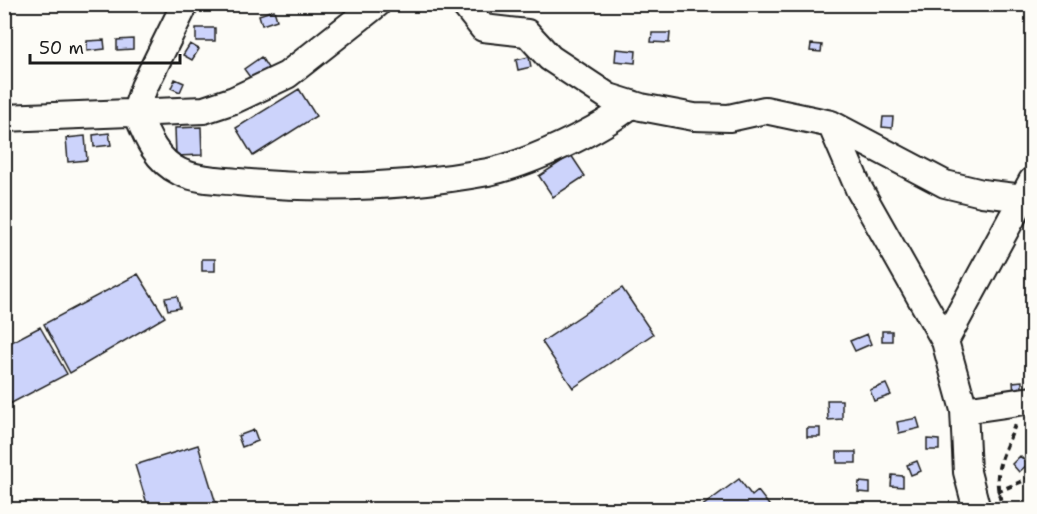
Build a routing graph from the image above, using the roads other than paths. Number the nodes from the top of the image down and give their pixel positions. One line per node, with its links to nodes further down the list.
1 (186, 4): 5 (street)
2 (377, 4): 5 (street)
3 (464, 4): 4 (street)
4 (632, 104): 5 (street); 7 (street)
5 (136, 111): 6 (street)
6 (4, 118)
7 (831, 124): 8 (street); 9 (street)
8 (1030, 192): 9 (street)
9 (945, 341): 11 (street)
10 (1028, 401): 11 (street)
11 (964, 410): 12 (street)
12 (983, 502)

